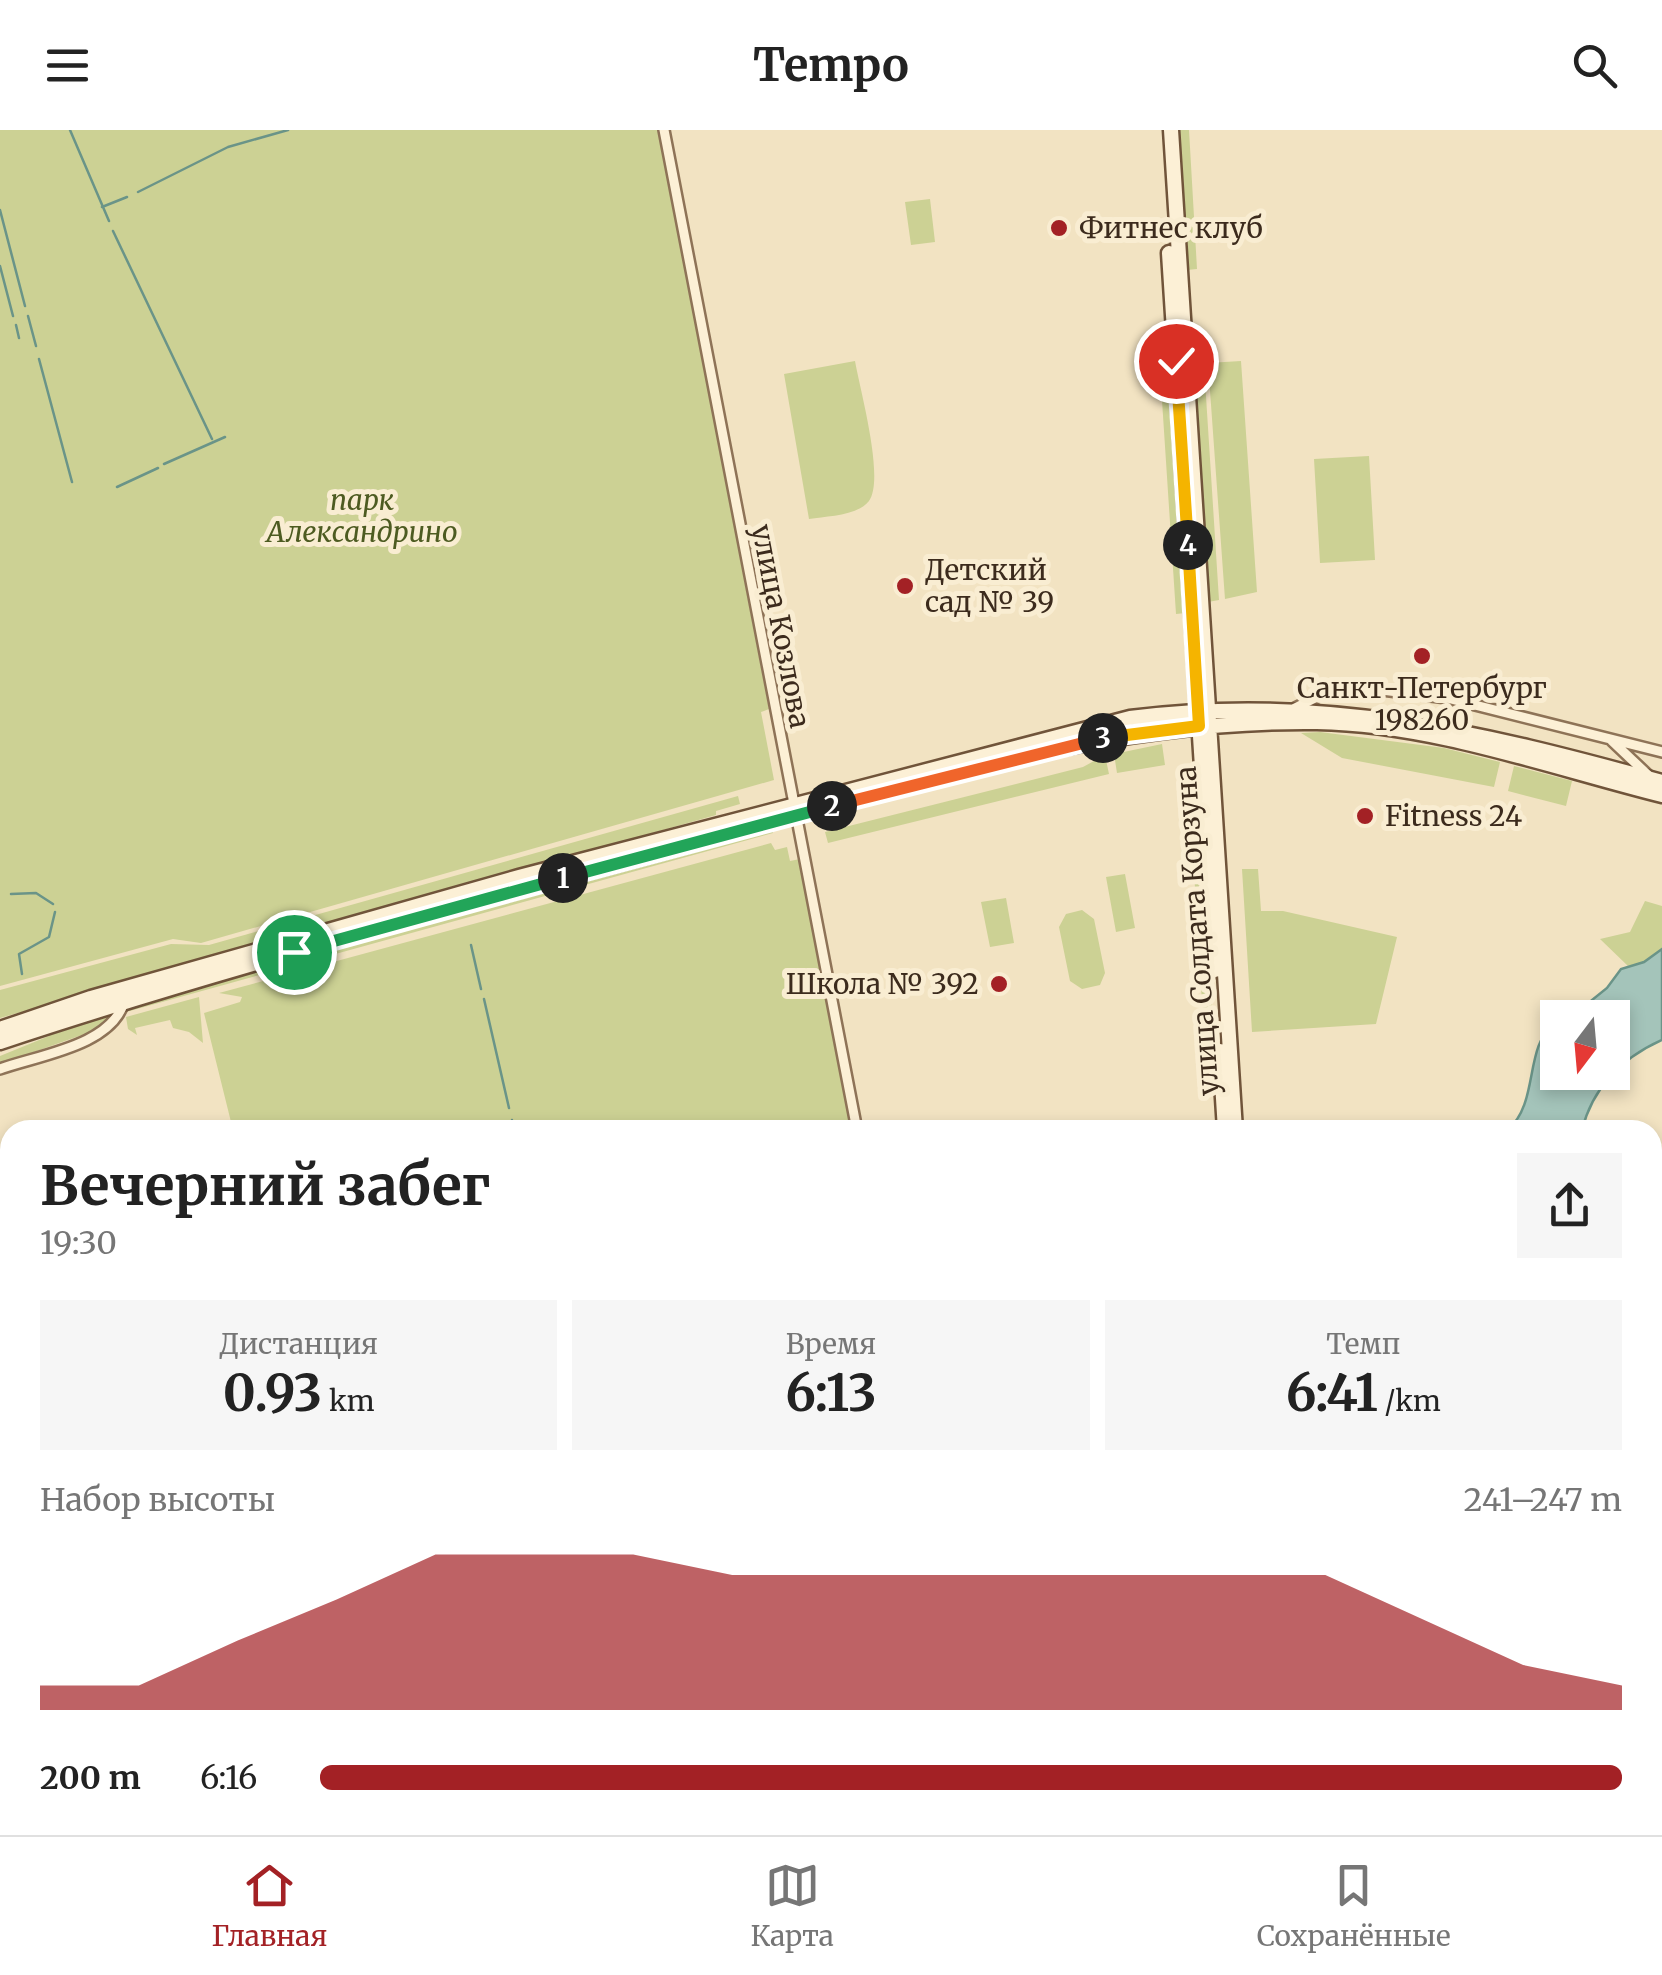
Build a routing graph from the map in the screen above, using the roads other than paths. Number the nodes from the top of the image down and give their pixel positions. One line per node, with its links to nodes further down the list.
1 (664, 130): 10 (street, улица Козлова)
2 (1162, 130): 5 (main road, улица Солдата Корзуна)
3 (1171, 130): 5 (main road, улица Солдата Корзуна)
4 (1295, 708): 5 (main road); 6 (street); 8 (main road)
5 (1204, 718): 9 (main road); 10 (main road); 16 (main road, улица Солдата Корзуна); 17 (main road, улица Солдата Корзуна)
6 (1610, 739): 7 (street); 8 (street)
7 (1662, 752)
8 (1657, 781)
9 (1662, 795)
10 (795, 809): 11 (main road); 12 (main road); 15 (street, улица Козлова)
11 (124, 1001): 13 (main road); 14 (street)
12 (0, 1029)
13 (0, 1042)
14 (0, 1069)
15 (855, 1120)
16 (1225, 1120)
17 (1234, 1120)

